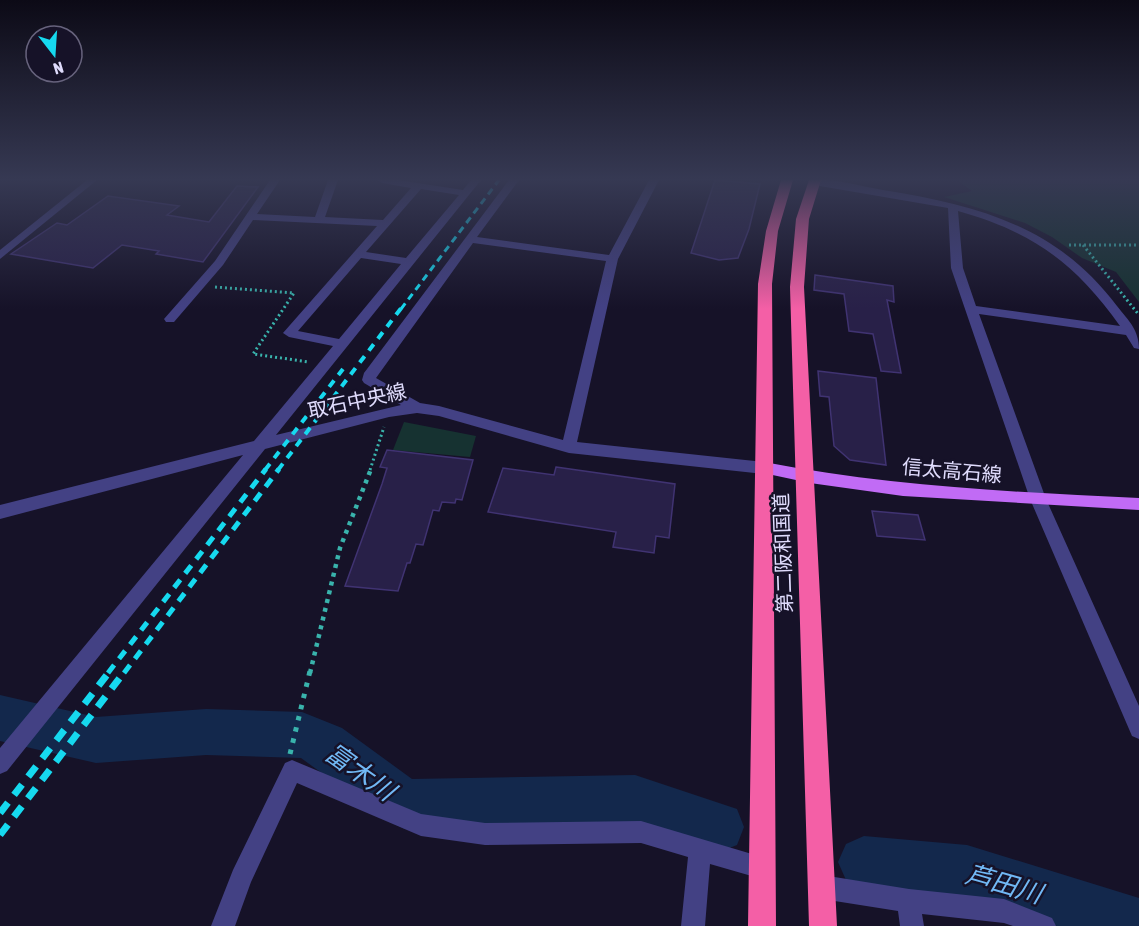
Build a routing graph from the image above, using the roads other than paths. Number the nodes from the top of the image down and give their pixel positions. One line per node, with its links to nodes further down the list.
1 (40, 223): 13 (street)
2 (246, 223): 17 (street)
3 (386, 223): 12 (street)
4 (440, 223): 15 (street)
5 (481, 223): 11 (street)
6 (631, 223): 14 (street)
7 (772, 223): 24 (highway, 第二阪和国道)
8 (802, 223): 25 (highway, 第二阪和国道)
9 (954, 223): 16 (street)
10 (1004, 223): 18 (street)
11 (469, 239): 14 (street); 21 (street)
12 (358, 254): 15 (street); 19 (street)
13 (0, 256)
14 (612, 259): 23 (street)
15 (409, 262): 19 (street)
16 (971, 309): 18 (street); 26 (street)
17 (170, 319)
18 (1130, 332): 20 (street)
19 (342, 344): 22 (street)
20 (1139, 345)
21 (417, 408): 22 (street, 取石中央線); 23 (street, 取石中央線)
22 (260, 447): 28 (street, 取石中央線); 30 (street)
23 (569, 447): 24 (street, 取石中央線)
24 (764, 468): 25 (main road, 信太高石線); 32 (highway, 第二阪和国道)
25 (804, 477): 26 (main road, 信太高石線); 33 (highway, 第二阪和国道)
26 (1038, 499): 27 (main road, 信太高石線); 29 (street)
27 (1139, 504)
28 (0, 512)
29 (1139, 729)
30 (0, 764)
31 (699, 850): 32 (street); 35 (street); 36 (street)
32 (762, 868): 37 (highway, 第二阪和国道)
33 (822, 887): 34 (street); 38 (highway, 第二阪和国道)
34 (909, 901): 39 (street); 40 (street)
35 (223, 926)
36 (693, 926)
37 (762, 926)
38 (824, 926)
39 (912, 926)
40 (1044, 926)

